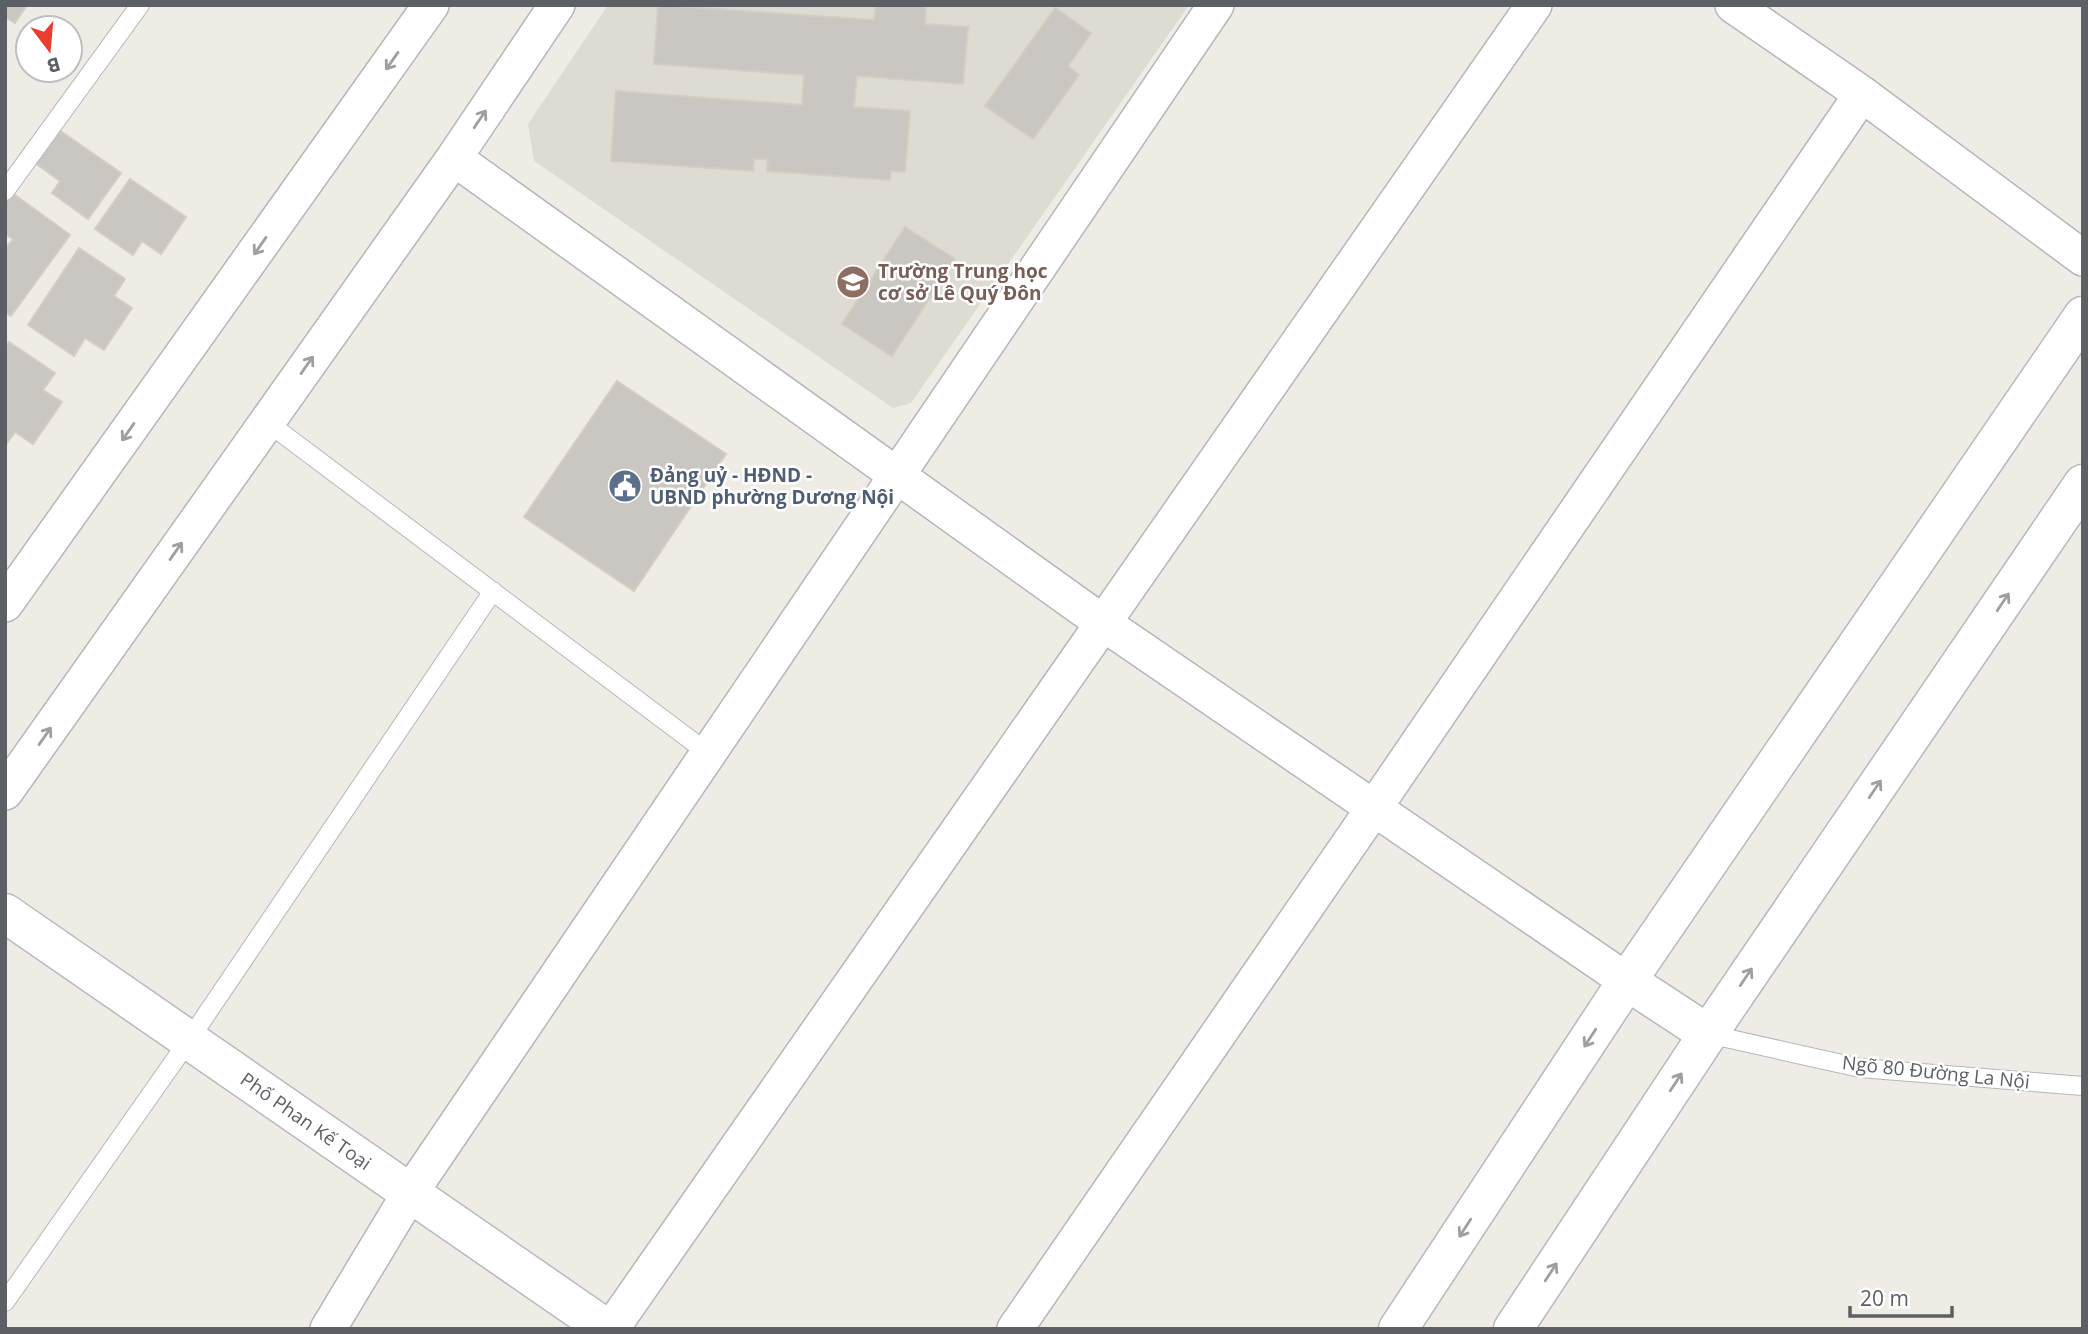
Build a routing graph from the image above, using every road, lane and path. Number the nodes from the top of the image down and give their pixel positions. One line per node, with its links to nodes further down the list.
1 (140, 5): 9 (lane)
2 (431, 5): 16 (street, one-way to 16)
3 (557, 5): 8 (street, one-way to 3)
4 (1216, 5): 13 (street)
5 (1534, 5): 17 (street)
6 (1733, 5): 7 (street)
7 (1862, 94): 10 (street); 20 (street)
8 (454, 158): 12 (street, one-way to 8); 13 (street)
9 (5, 191)
10 (2083, 258)
11 (2083, 316): 22 (main road)
12 (267, 422): 15 (lane); 19 (street, one-way to 12)
13 (897, 475): 17 (street); 18 (street)
14 (2083, 484): 23 (main road, one-way to 14)
15 (493, 591): 18 (lane); 24 (lane)
16 (5, 604)
17 (1103, 623): 20 (street); 29 (street)
18 (708, 753): 26 (street)
19 (5, 792)
20 (1374, 808): 22 (street); 30 (street)
21 (5, 913): 24 (main road, Phố Phan Kế Toại)
22 (1628, 981): 23 (main road); 31 (main road, one-way to 31)
23 (1708, 1034): 25 (lane, Ngõ 80 Đường La Nội); 32 (main road, one-way to 23)
24 (189, 1040): 26 (main road, Phố Phan Kế Toại); 27 (lane)
25 (2083, 1086)
26 (411, 1193): 28 (street); 29 (main road, Phố Phan Kế Toại)
27 (5, 1302)
28 (328, 1329)
29 (609, 1329)
30 (1015, 1329)
31 (1398, 1329)
32 (1513, 1329)

